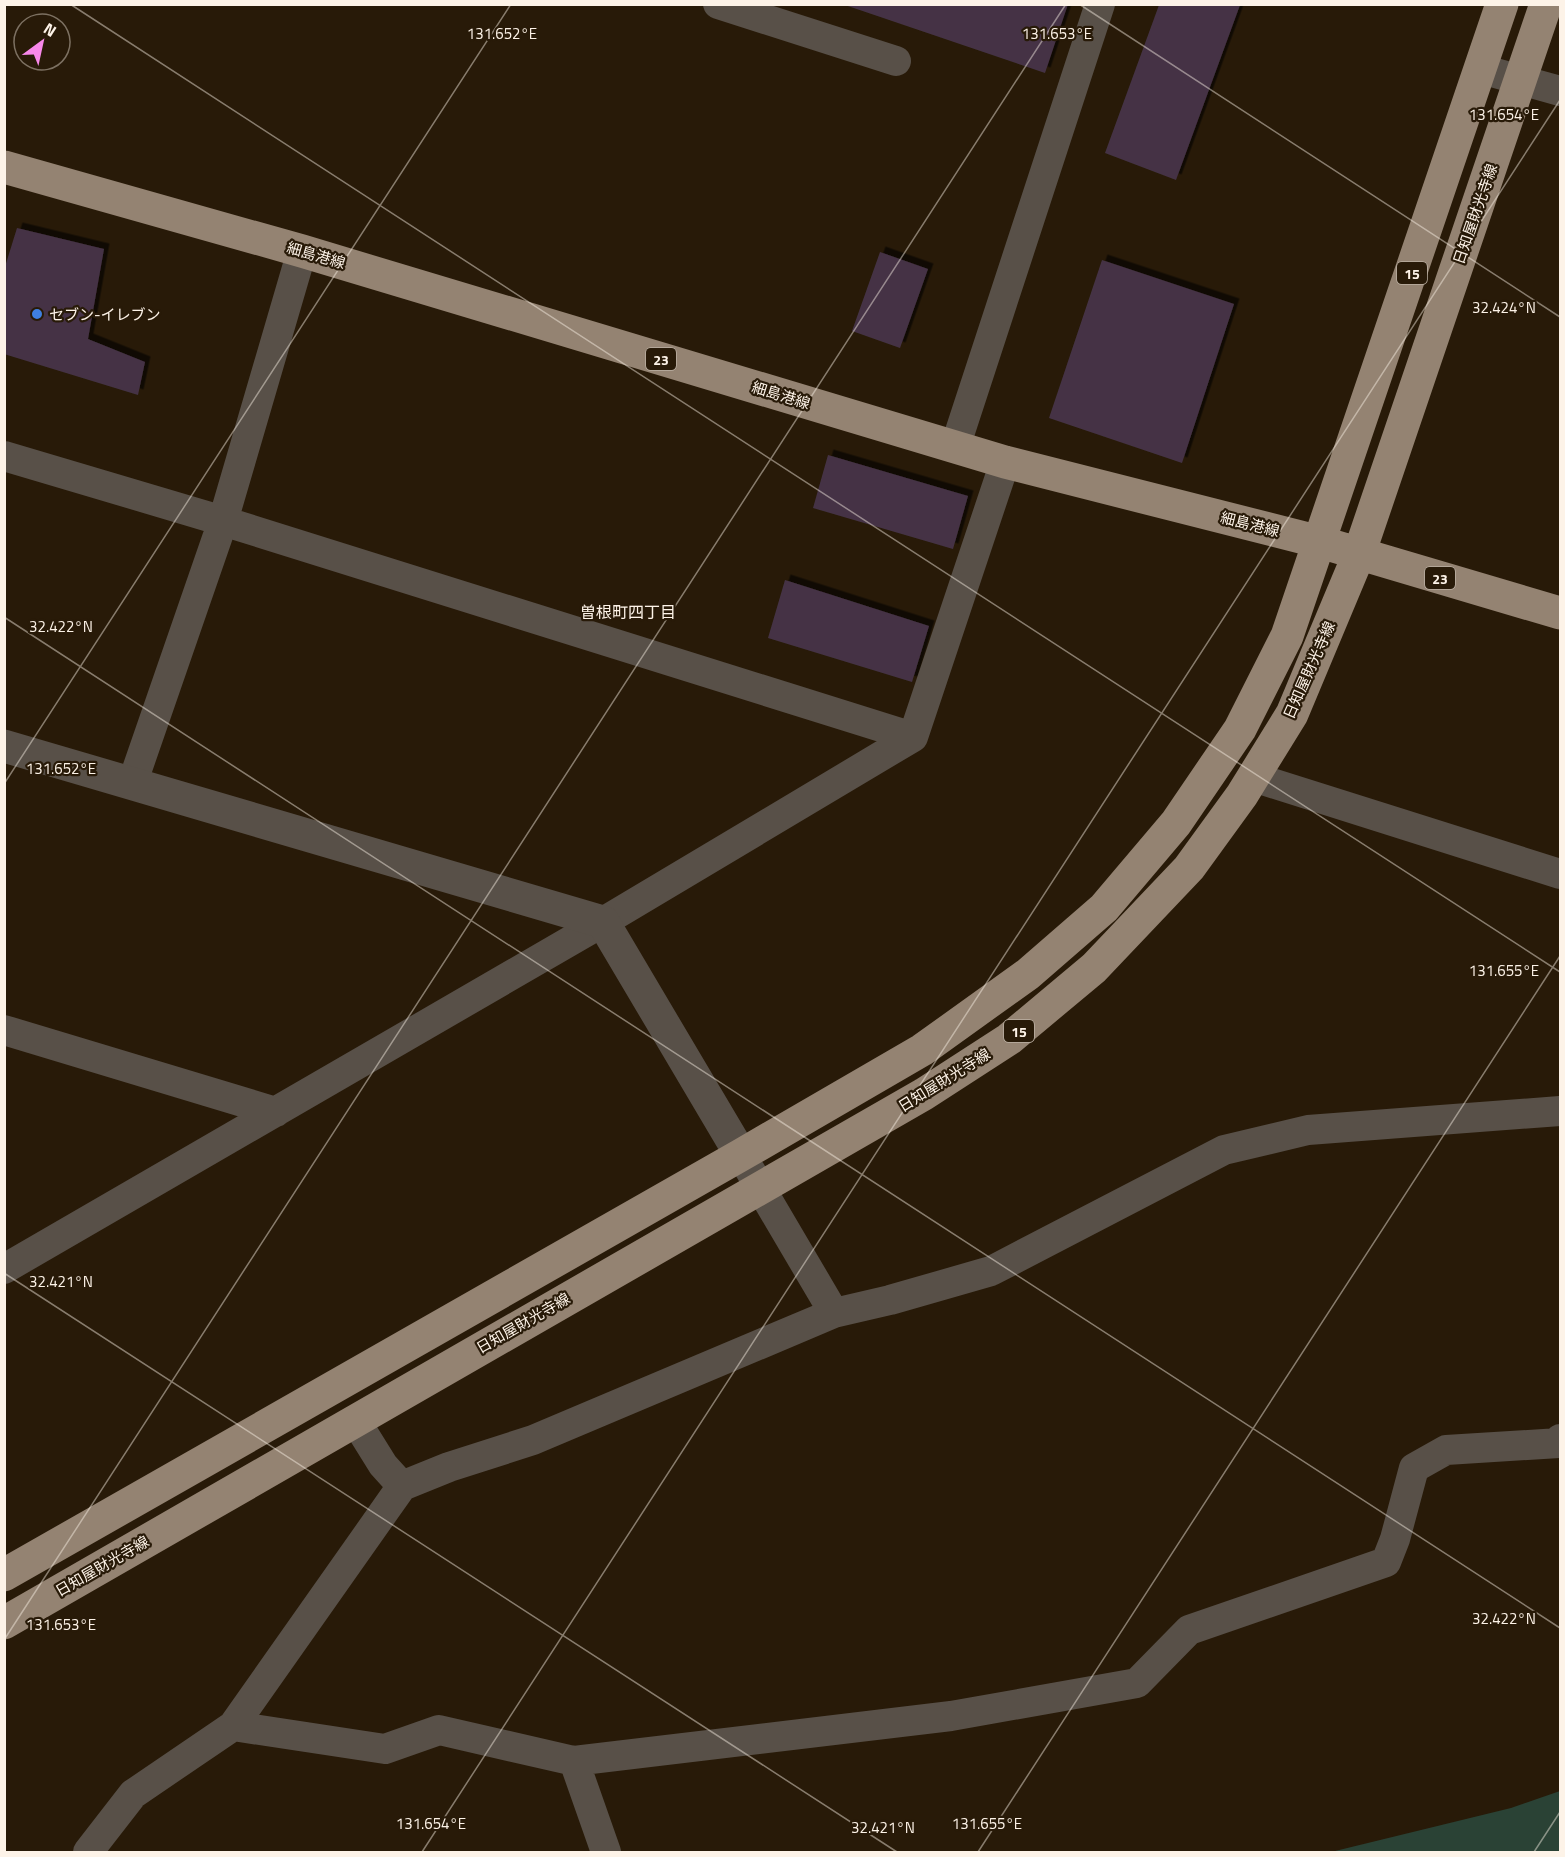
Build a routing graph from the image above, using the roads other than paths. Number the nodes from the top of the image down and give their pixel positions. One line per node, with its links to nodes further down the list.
1 (718, 4): 5 (street)
2 (1100, 4): 11 (street)
3 (1503, 4): 6 (main road, 15)
4 (1546, 4): 7 (main road, 日知屋財光寺線 / 15)
5 (896, 61)
6 (1481, 69): 7 (street); 15 (main road, 15)
7 (1521, 80): 8 (street); 16 (main road, 日知屋財光寺線 / 15)
8 (1560, 91)
9 (4, 166): 10 (main road, 細島港線 / 23)
10 (302, 251): 11 (main road, 細島港線 / 23); 14 (street)
11 (954, 447): 13 (main road, 細島港線 / 23)
12 (4, 456): 14 (street)
13 (1005, 462): 15 (main road, 細島港線 / 23); 18 (street)
14 (223, 520): 18 (street); 21 (street)
15 (1320, 542): 16 (main road, 細島港線 / 23); 27 (main road, 15)
16 (1359, 554): 17 (main road, 細島港線 / 23); 20 (main road, 日知屋財光寺線 / 15)
17 (1560, 613)
18 (913, 737): 23 (street)
19 (4, 746): 21 (street)
20 (1253, 777): 22 (street); 28 (main road, 日知屋財光寺線 / 15)
21 (132, 784): 23 (street)
22 (1560, 873)
23 (603, 922): 26 (street); 27 (street)
24 (4, 1030): 26 (street)
25 (1560, 1111): 30 (street)
26 (276, 1112): 29 (street)
27 (741, 1155): 28 (street); 34 (main road, 15)
28 (761, 1187): 30 (street); 31 (main road, 日知屋財光寺線 / 15)
29 (4, 1269)
30 (834, 1313): 33 (street)
31 (355, 1420): 33 (street); 35 (main road, 日知屋財光寺線 / 15)
32 (1560, 1439): 37 (street)
33 (402, 1486): 36 (street)
34 (4, 1575)
35 (4, 1623)
36 (232, 1726): 37 (street); 38 (street)
37 (574, 1761): 39 (street)
38 (88, 1852)
39 (606, 1852)

